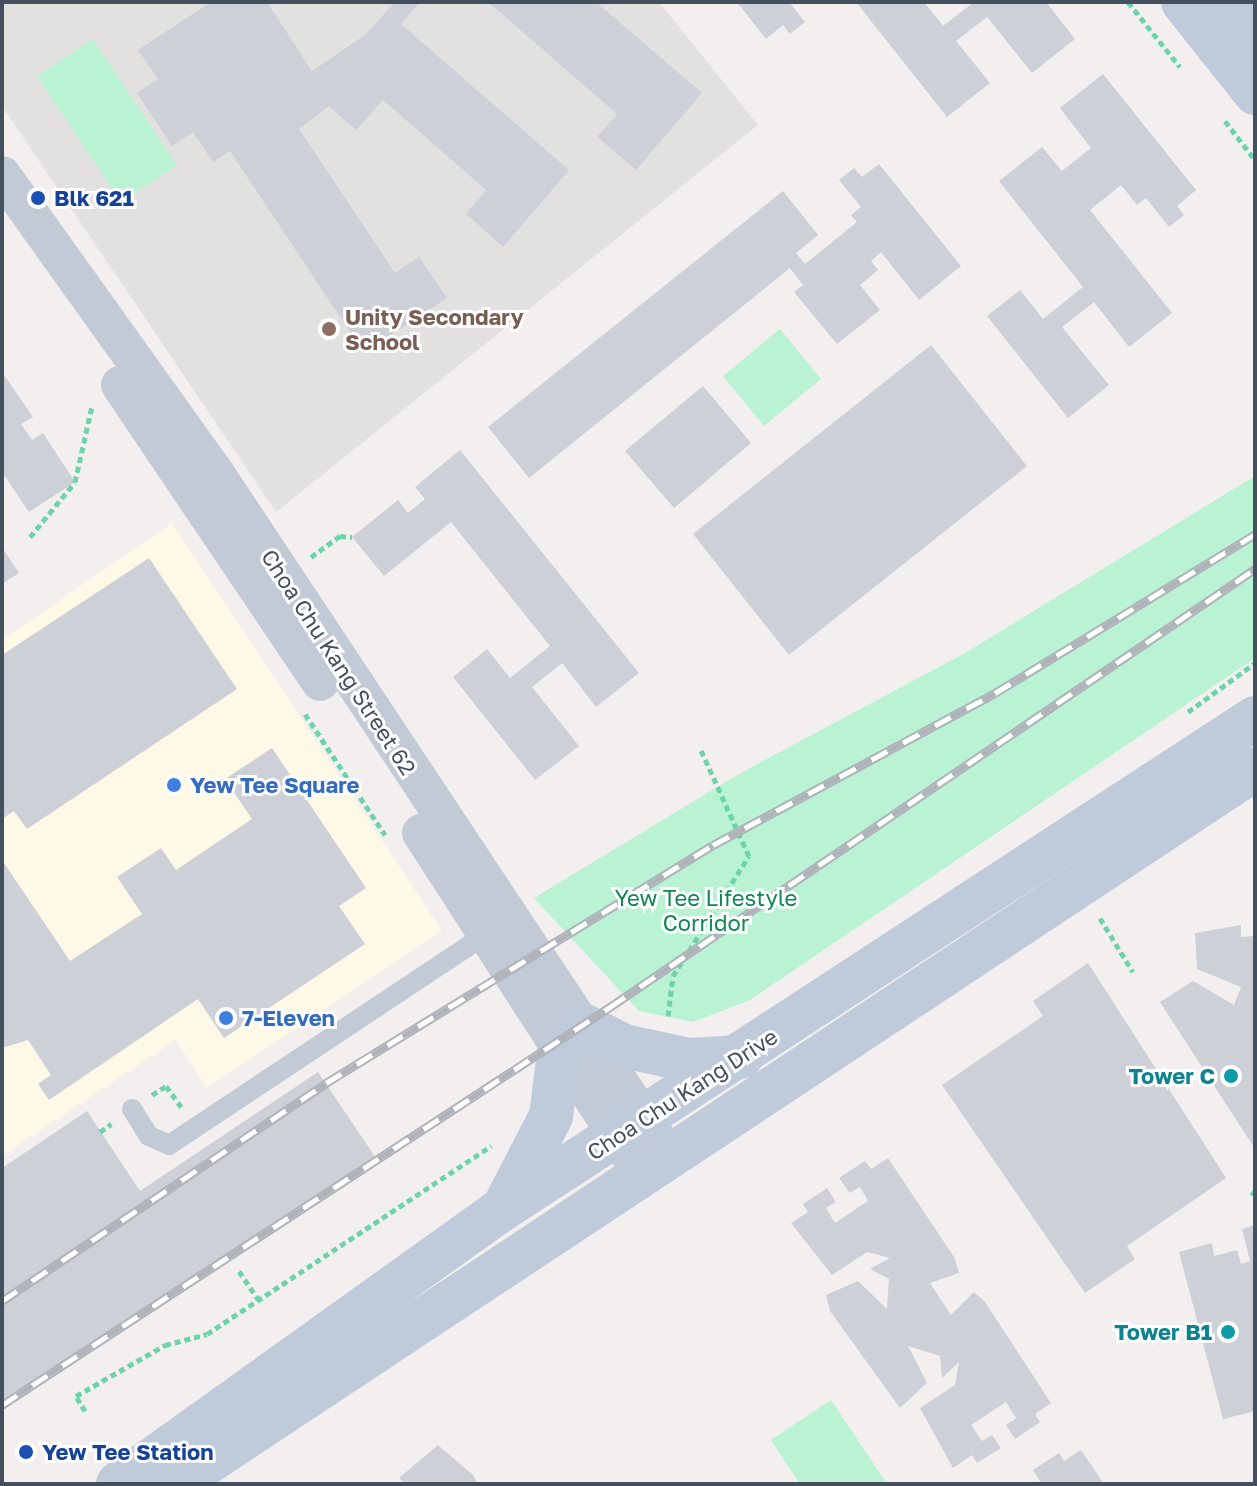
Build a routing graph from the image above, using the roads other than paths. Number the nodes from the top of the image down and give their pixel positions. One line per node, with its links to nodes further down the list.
1 (1183, 2): 4 (main road)
2 (1230, 2): 3 (main road)
3 (1255, 33)
4 (1255, 93)
5 (2, 175): 7 (street, Choa Chu Kang Street 62)
6 (2, 219): 7 (street, Choa Chu Kang Street 62)
7 (73, 292): 10 (street, Choa Chu Kang Street 62); 11 (street, Choa Chu Kang Street 62)
8 (1255, 718): 12 (main road, Choa Chu Kang Drive)
9 (1255, 769): 15 (main road, Choa Chu Kang Drive)
10 (486, 934): 11 (street, Choa Chu Kang Street 62); 13 (lane)
11 (572, 1040): 12 (main road); 14 (street, Choa Chu Kang Street 62); 16 (main road)
12 (741, 1057): 14 (main road, Choa Chu Kang Drive)
13 (132, 1109)
14 (630, 1128): 15 (street, Choa Chu Kang Street 62); 16 (main road, Choa Chu Kang Drive)
15 (654, 1164): 18 (main road, Choa Chu Kang Drive)
16 (501, 1210): 17 (main road, Choa Chu Kang Drive)
17 (118, 1484)
18 (175, 1484)

